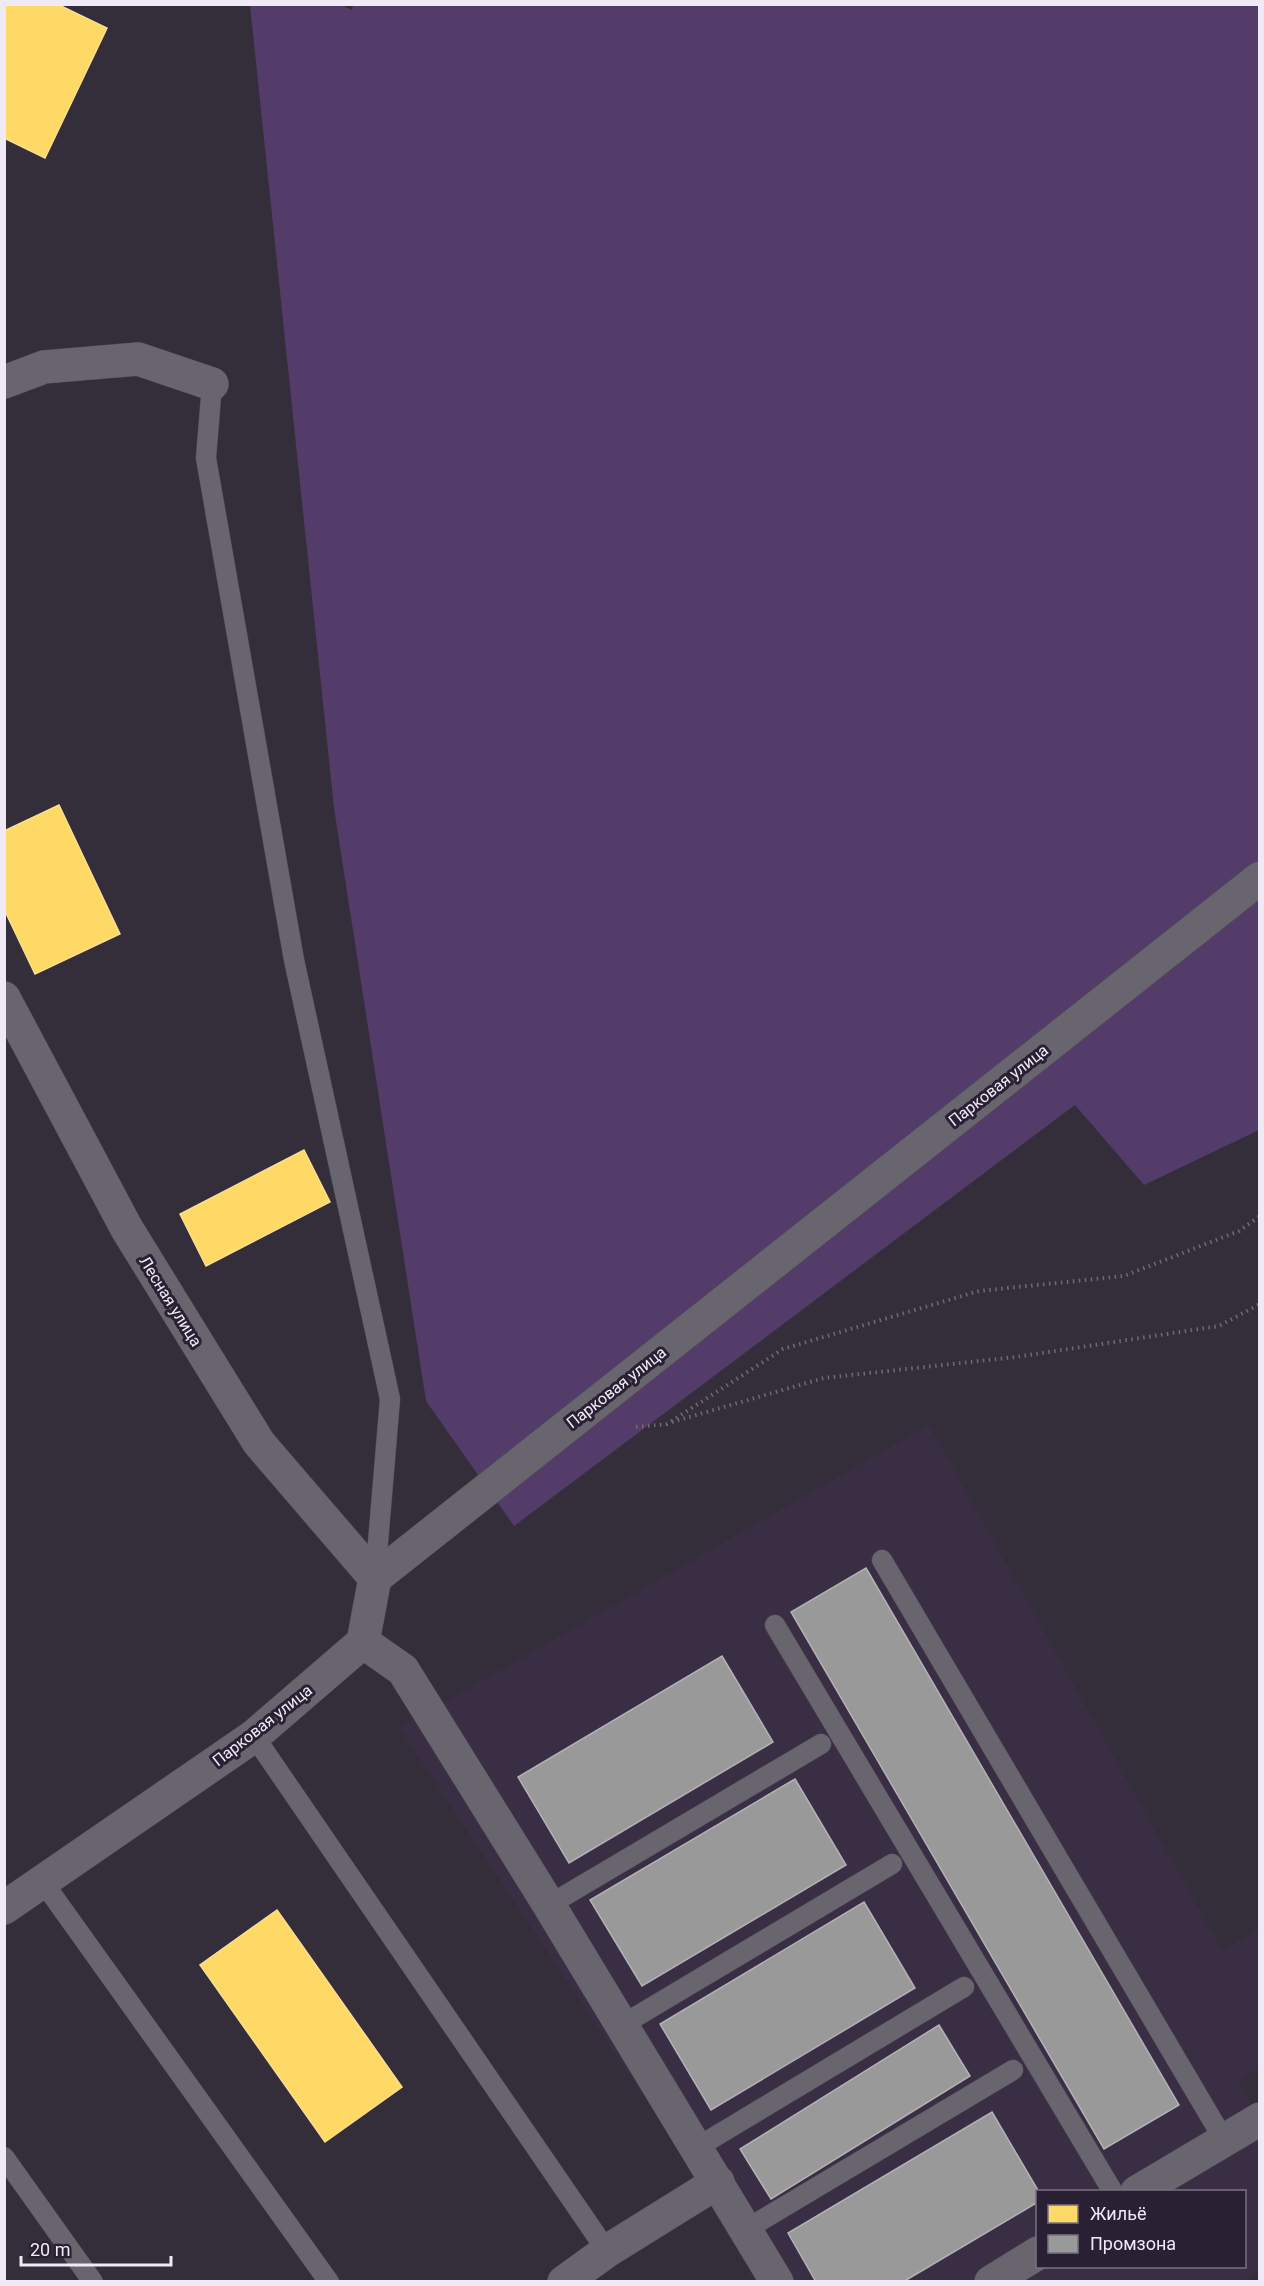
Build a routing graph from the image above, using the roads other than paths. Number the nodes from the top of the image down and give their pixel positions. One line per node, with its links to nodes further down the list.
1 (4, 382): 2 (street)
2 (212, 384): 6 (lane)
3 (1260, 878): 6 (street, Парковая улица)
4 (4, 998): 6 (street, Лесная улица)
5 (882, 1560): 19 (lane)
6 (375, 1578): 8 (street)
7 (775, 1625): 23 (lane)
8 (363, 1642): 9 (street, Парковая улица); 13 (street)
9 (254, 1736): 12 (street, Парковая улица); 26 (lane)
10 (821, 1744): 13 (lane)
11 (892, 1864): 16 (lane)
12 (43, 1882): 14 (street, Парковая улица); 29 (lane)
13 (549, 1905): 16 (street)
14 (4, 1908)
15 (964, 1987): 20 (lane)
16 (622, 2025): 20 (street)
17 (1013, 2070): 25 (lane)
18 (1260, 2119): 19 (street)
19 (1224, 2140): 24 (street)
20 (696, 2148): 22 (street)
21 (4, 2157): 28 (lane)
22 (718, 2182): 25 (street); 26 (street)
23 (1112, 2190)
24 (1140, 2190)
25 (746, 2230): 31 (street)
26 (607, 2251): 30 (street)
27 (1036, 2254): 32 (street)
28 (93, 2282)
29 (329, 2282)
30 (564, 2282)
31 (777, 2282)
32 (991, 2282)

